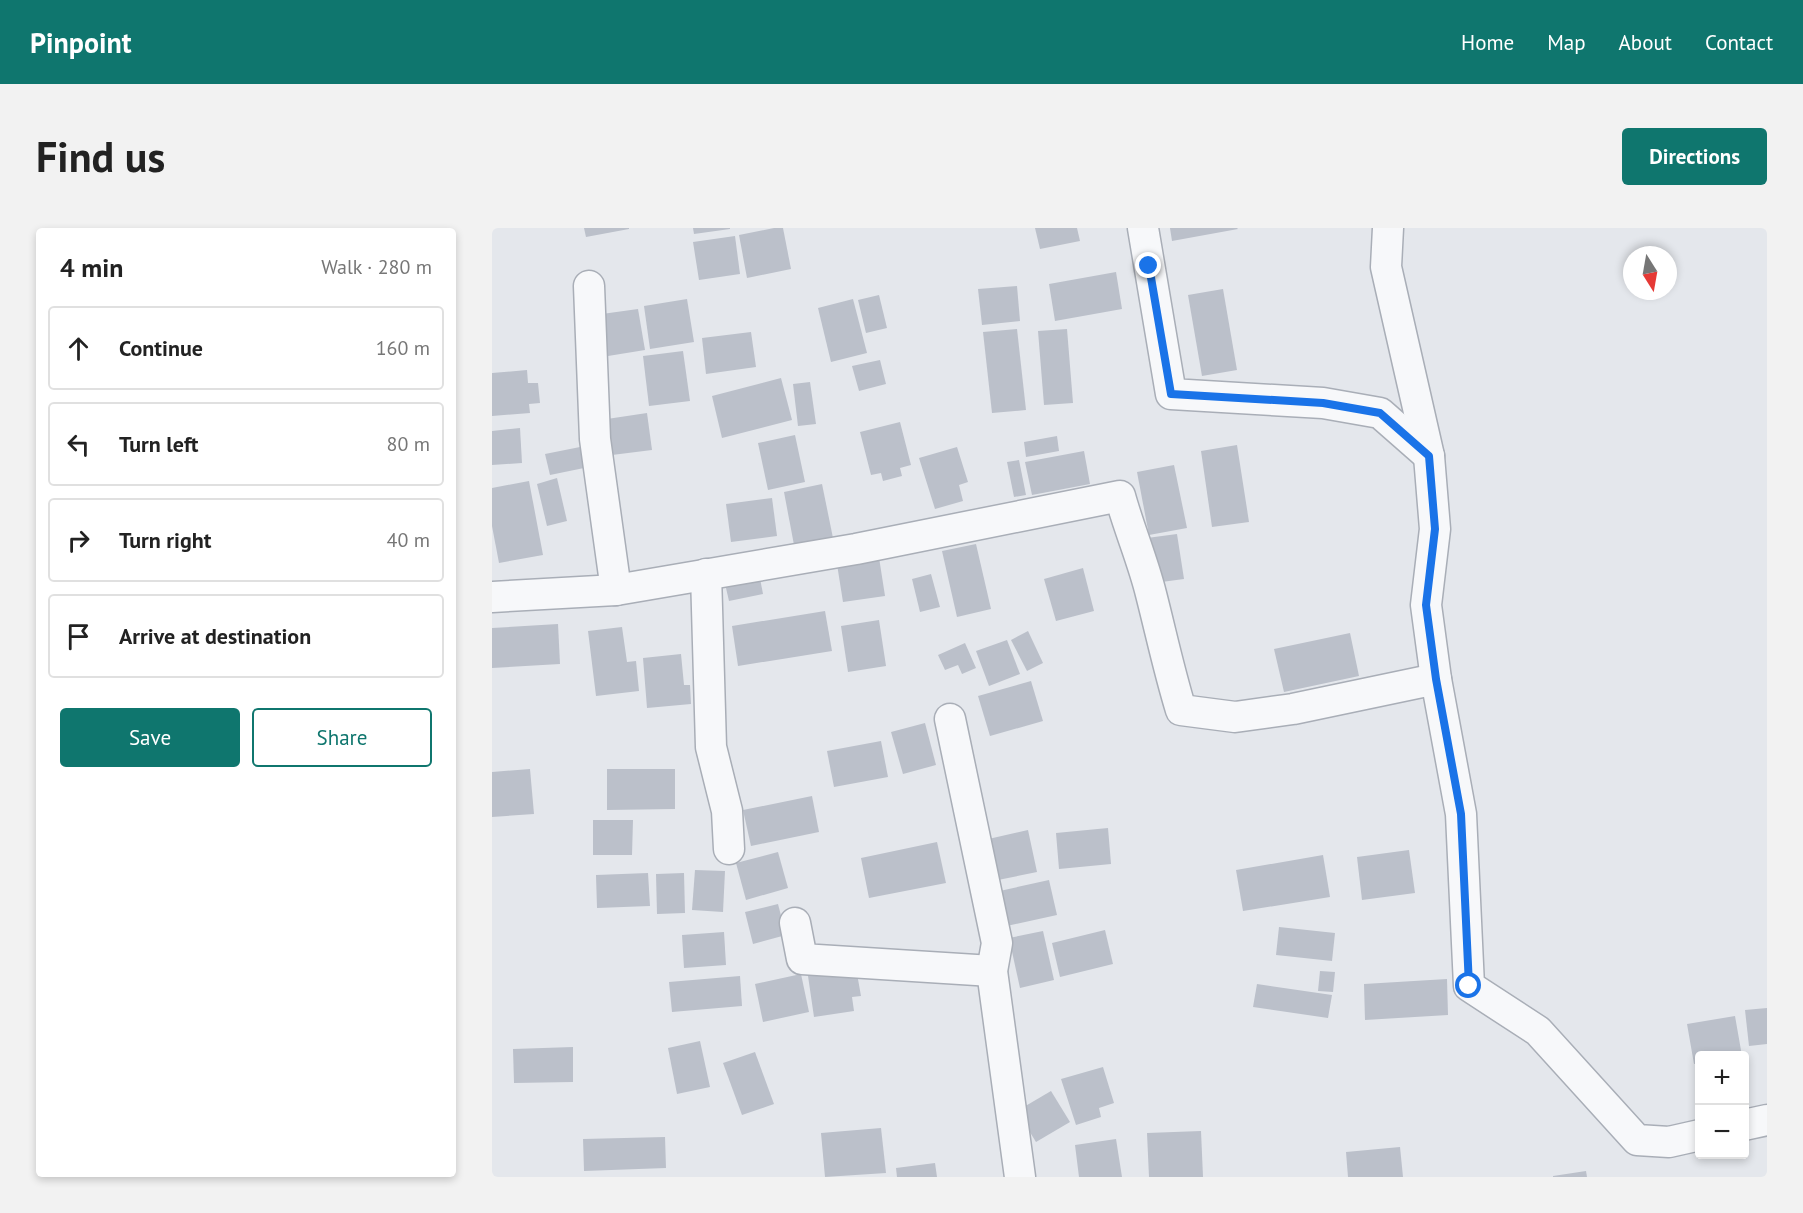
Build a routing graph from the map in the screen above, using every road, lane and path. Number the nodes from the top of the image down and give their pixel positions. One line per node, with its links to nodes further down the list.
1 (1143, 228): 4 (street)
2 (1388, 228): 4 (street)
3 (589, 286): 6 (street)
4 (1429, 456): 8 (street)
5 (706, 574): 6 (street); 8 (street); 10 (street)
6 (616, 590): 7 (street)
7 (492, 597)
8 (1436, 679): 15 (street)
9 (950, 719): 12 (street)
10 (729, 849)
11 (795, 923): 12 (street)
12 (992, 971): 16 (street)
13 (1767, 1120): 14 (street)
14 (1749, 1124)
15 (1695, 1136)
16 (1020, 1177)

